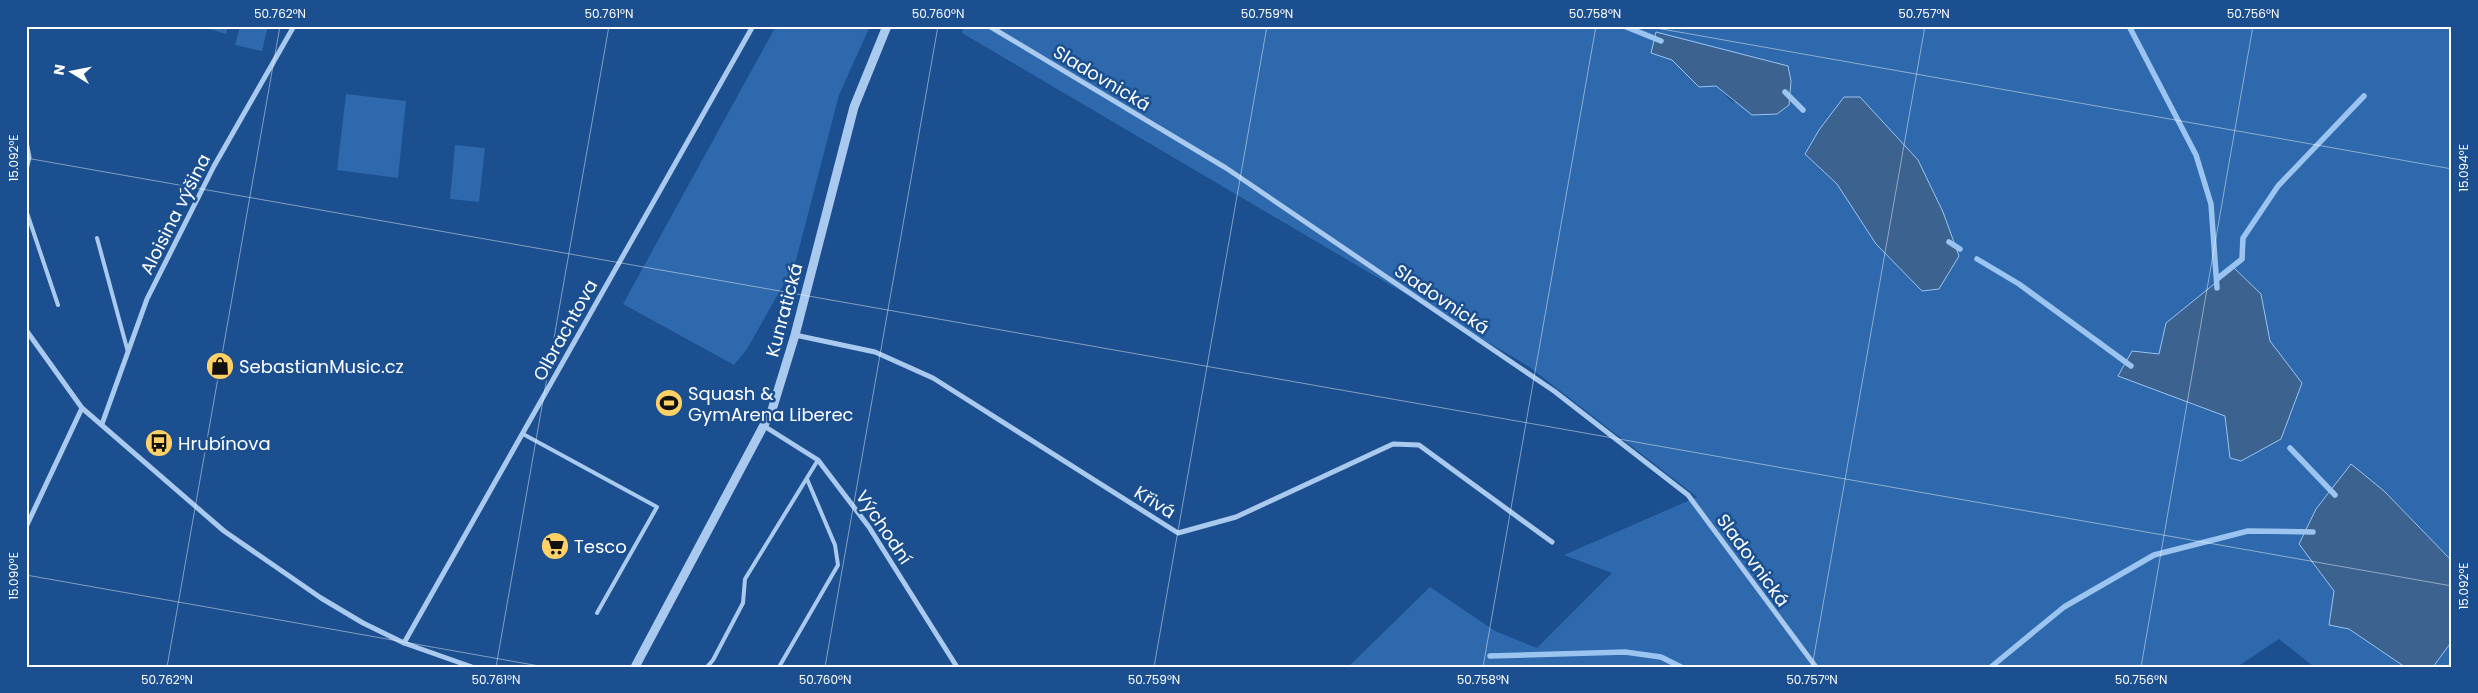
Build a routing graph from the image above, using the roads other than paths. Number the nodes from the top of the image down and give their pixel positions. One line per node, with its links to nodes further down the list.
1 (294, 26): 13 (street, Aloisina výšina)
2 (745, 26): 5 (street, Olbrachtova)
3 (887, 26): 12 (street, Kunratická)
4 (989, 26): 29 (street, Sladovnická)
5 (752, 28): 17 (street, Olbrachtova)
6 (26, 142): 7 (street)
7 (26, 170)
8 (26, 210): 10 (lane)
9 (97, 238): 13 (lane)
10 (58, 305)
11 (26, 330): 14 (street)
12 (795, 334): 16 (street, Kunratická); 21 (street, Křivá)
13 (128, 353): 15 (street, Aloisina výšina)
14 (82, 408): 15 (street); 20 (street)
15 (102, 424): 23 (street)
16 (764, 426): 18 (street, Východní); 25 (street, Kunratická)
17 (523, 434): 22 (lane); 23 (street, Olbrachtova)
18 (818, 460): 19 (lane); 28 (street, Východní)
19 (807, 478): 26 (lane); 27 (lane)
20 (26, 527)
21 (1552, 542)
22 (597, 613)
23 (404, 644): 24 (street)
24 (472, 667)
25 (635, 667)
26 (707, 667)
27 (779, 667)
28 (957, 667)
29 (1816, 667)

